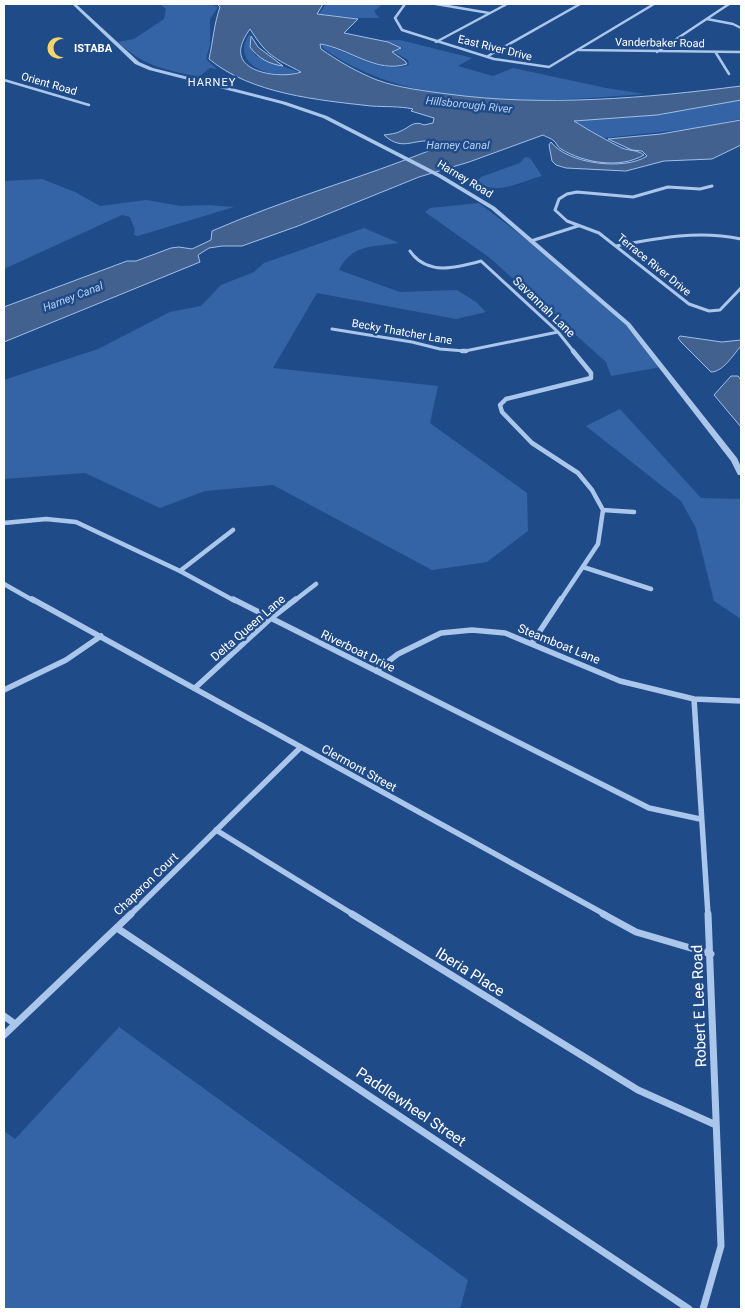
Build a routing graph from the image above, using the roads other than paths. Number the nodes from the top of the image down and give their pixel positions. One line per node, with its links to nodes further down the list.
1 (74, 4): 23 (street, Harney Road)
2 (405, 4): 11 (street, East River Drive)
3 (436, 4): 8 (street)
4 (507, 4): 8 (street)
5 (580, 4): 16 (street)
6 (654, 4): 12 (street, East River Drive)
7 (729, 4): 9 (street)
8 (490, 13): 11 (street)
9 (706, 18): 10 (street); 13 (street)
10 (741, 28)
11 (436, 42): 16 (street, East River Drive)
12 (578, 50): 13 (street, Vanderbaker Road); 16 (street, East River Drive)
13 (655, 52): 14 (street, Vanderbaker Road)
14 (716, 52): 15 (street, Vanderbaker Road); 17 (street)
15 (741, 52)
16 (488, 56)
17 (729, 74)
18 (4, 80): 19 (street, Orient Road)
19 (89, 105)
20 (712, 186): 21 (street, Terrace River Drive)
21 (578, 226): 23 (street); 24 (street, Terrace River Drive)
22 (741, 239): 24 (street)
23 (531, 241): 29 (street, Harney Road)
24 (616, 246): 26 (street, Terrace River Drive)
25 (410, 251): 28 (street, Savannah Lane)
26 (741, 288)
27 (332, 329): 28 (street, Becky Thatcher Lane)
28 (558, 332): 31 (street, Savannah Lane)
29 (738, 460): 30 (street, Harney Road)
30 (741, 473)
31 (603, 510): 32 (street); 35 (street)
32 (634, 512)
33 (4, 523): 36 (street, Riverboat Drive)
34 (232, 530): 36 (street)
35 (582, 567): 39 (street); 42 (street)
36 (180, 571): 40 (street, Riverboat Drive)
37 (4, 584): 41 (street, Clermont Street)
38 (316, 584): 40 (street, Delta Queen Lane)
39 (651, 589)
40 (270, 619): 43 (street, Riverboat Drive); 44 (street, Delta Queen Lane)
41 (101, 636): 44 (street, Clermont Street); 45 (street)
42 (532, 642): 43 (street, Steamboat Lane); 46 (street, Steamboat Lane)
43 (376, 671): 49 (street, Riverboat Drive)
44 (194, 688): 48 (street, Clermont Street)
45 (4, 690)
46 (694, 699): 47 (street, Steamboat Lane); 49 (street, Robert E Lee Road)
47 (741, 701)
48 (301, 747): 50 (street, Chaperon Court); 52 (street, Clermont Street)
49 (700, 819): 52 (street, Robert E Lee Road)
50 (216, 830): 51 (street, Chaperon Court); 56 (street, Iberia Place)
51 (117, 928): 54 (street, Chaperon Court); 57 (street, Paddlewheel Street)
52 (711, 954): 56 (street, Robert E Lee Road)
53 (4, 1016): 54 (street)
54 (15, 1024): 55 (street, Chaperon Court)
55 (4, 1035)
56 (716, 1125): 58 (street, Robert E Lee Road)
57 (689, 1309)
58 (703, 1309)

